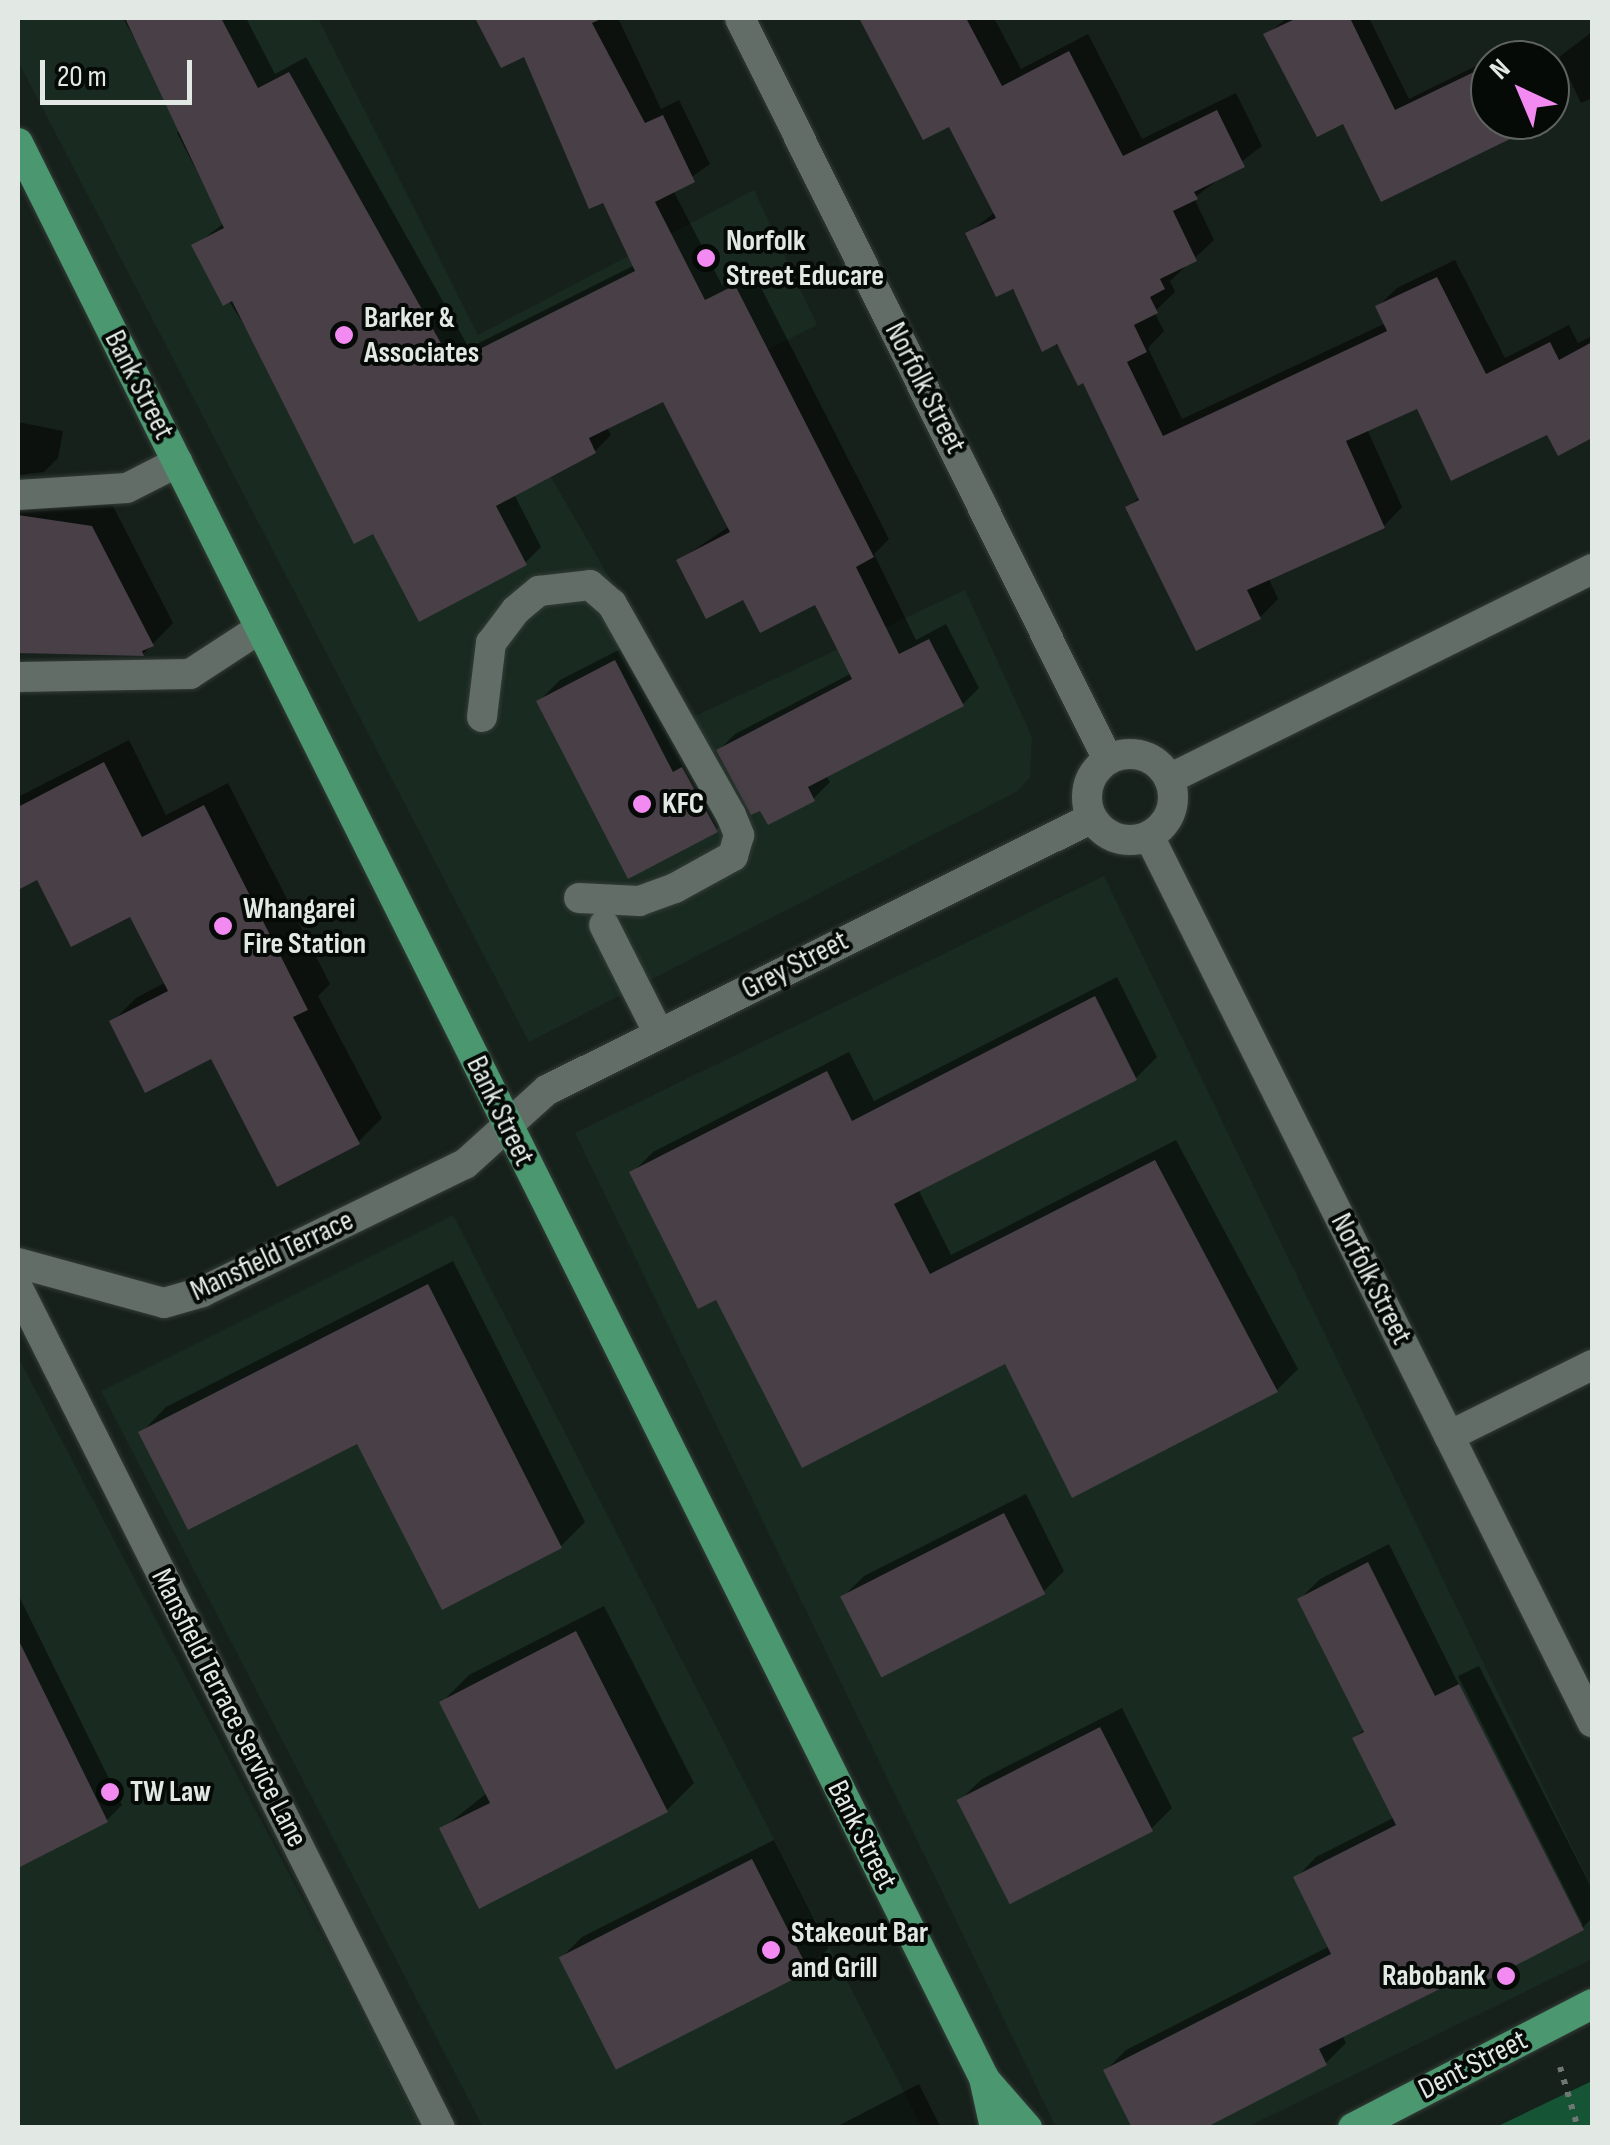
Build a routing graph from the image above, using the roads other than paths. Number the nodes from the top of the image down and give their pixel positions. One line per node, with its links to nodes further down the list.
1 (740, 18): 9 (street, Norfolk Street)
2 (18, 142): 3 (main road, Bank Street)
3 (178, 462): 4 (street); 6 (main road, Bank Street)
4 (18, 494)
5 (1592, 569): 10 (street)
6 (259, 630): 7 (street); 16 (main road, Bank Street)
7 (18, 678)
8 (482, 718): 13 (street)
9 (1108, 760): 10 (street); 11 (street)
10 (1169, 779): 12 (street)
11 (1092, 818): 12 (street); 15 (street, Grey Street)
12 (1149, 836): 20 (street, Norfolk Street)
13 (579, 898)
14 (604, 925): 15 (street)
15 (658, 1034): 16 (street, Grey Street)
16 (508, 1128): 17 (street, Mansfield Terrace); 23 (main road, Bank Street)
17 (18, 1262)
18 (18, 1288): 24 (street, Mansfield Terrace Service Lane)
19 (1592, 1366): 20 (street)
20 (1449, 1436): 21 (street, Norfolk Street)
21 (1592, 1722)
22 (1592, 2004): 27 (main road, Dent Street)
23 (984, 2078): 25 (main road, Bank Street); 26 (main road, Bank Street)
24 (440, 2128)
25 (995, 2128)
26 (1027, 2128)
27 (1353, 2128)

